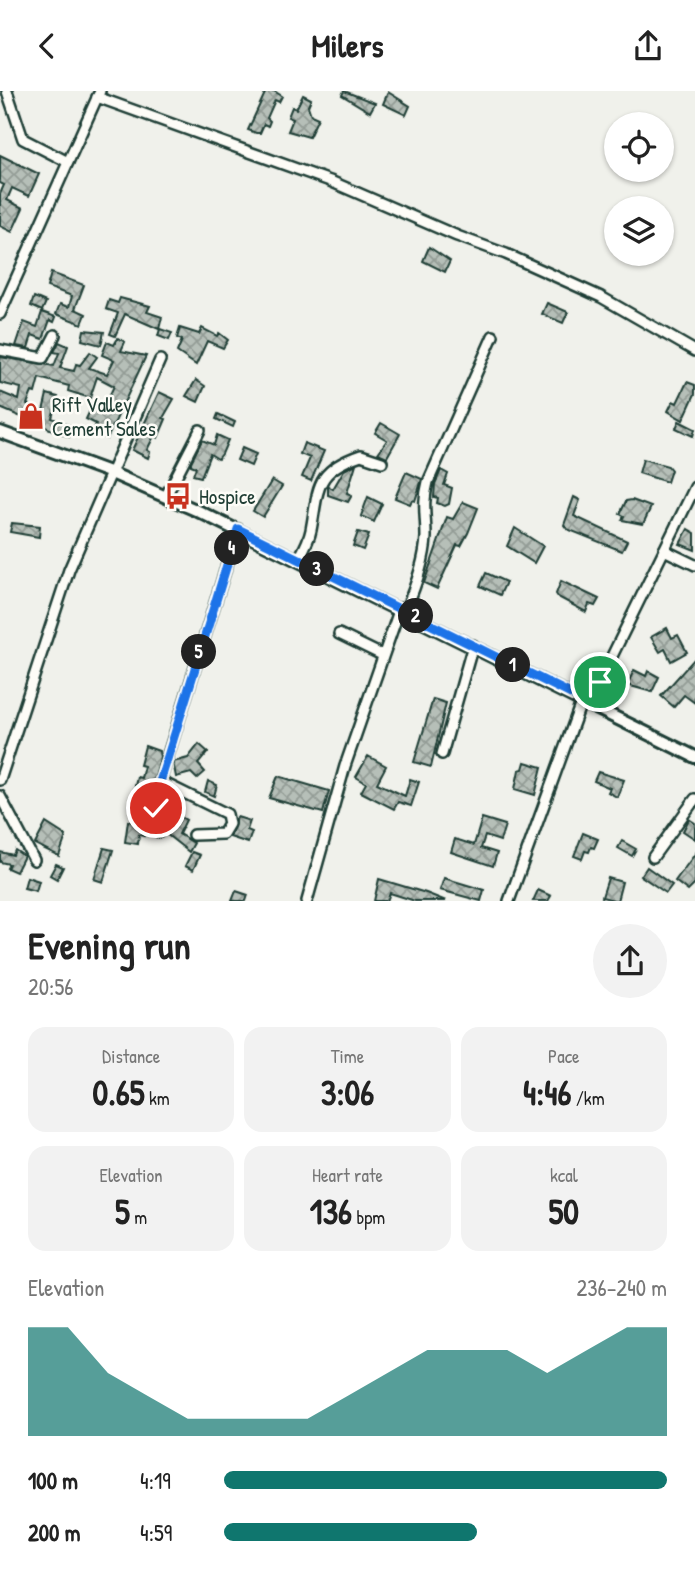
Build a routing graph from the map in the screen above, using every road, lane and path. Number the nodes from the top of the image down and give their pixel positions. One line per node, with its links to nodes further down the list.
1 (7, 91): 3 (street)
2 (99, 94): 3 (street); 8 (street)
3 (68, 162): 4 (street)
4 (0, 314)
5 (55, 335): 7 (street)
6 (493, 336): 20 (street)
7 (0, 350)
8 (695, 351)
9 (160, 360): 13 (street)
10 (200, 431): 15 (street)
11 (0, 432): 13 (main road)
12 (382, 462): 18 (street)
13 (109, 471): 15 (main road); 27 (street)
14 (695, 487): 17 (street)
15 (166, 496): 16 (main road)
16 (238, 529): 18 (main road); 28 (street)
17 (664, 549): 19 (street); 24 (street)
18 (298, 560): 20 (main road)
19 (695, 565)
20 (402, 609): 22 (main road); 23 (street)
21 (340, 634): 23 (street)
22 (474, 645): 24 (main road); 25 (street)
23 (382, 655): 35 (street)
24 (586, 701): 26 (main road); 36 (street)
25 (442, 754)
26 (695, 757)
27 (1, 777)
28 (160, 782): 31 (street); 32 (street)
29 (0, 796): 34 (street)
30 (695, 799): 33 (street)
31 (159, 832)
32 (193, 835)
33 (653, 857)
34 (34, 860)
35 (307, 901)
36 (509, 901)

